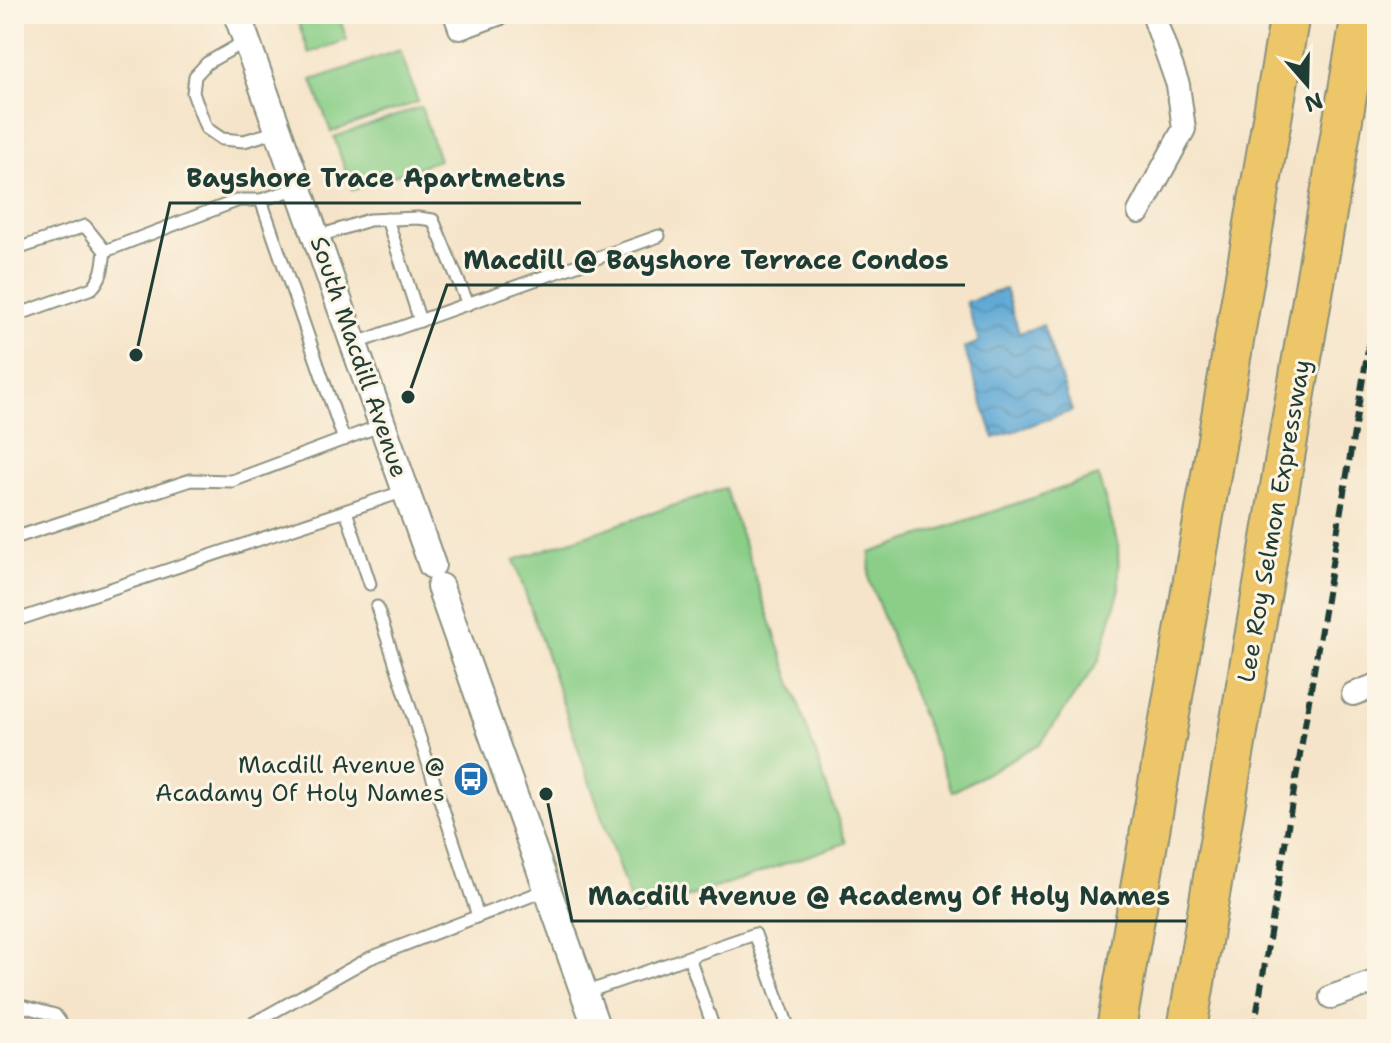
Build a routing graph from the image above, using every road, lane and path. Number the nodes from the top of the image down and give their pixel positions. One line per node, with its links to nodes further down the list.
1 (237, 14): 7 (street, South Macdill Avenue)
2 (455, 14): 3 (street)
3 (498, 14)
4 (1153, 14): 11 (street)
5 (1290, 14): 43 (highway)
6 (1361, 14): 44 (highway, Lee Roy Selmon Expressway)
7 (247, 40): 8 (street, South Macdill Avenue); 8 (lane)
8 (279, 131): 9 (street, South Macdill Avenue)
9 (299, 187): 10 (lane); 14 (street, South Macdill Avenue)
10 (261, 200): 16 (lane); 22 (lane)
11 (1139, 212)
12 (387, 219): 14 (lane); 17 (lane); 19 (lane)
13 (659, 236): 17 (lane)
14 (316, 237): 20 (street, South Macdill Avenue)
15 (14, 250): 16 (lane)
16 (105, 251): 18 (lane)
17 (468, 304): 19 (lane)
18 (14, 316)
19 (420, 321): 20 (lane)
20 (354, 344): 21 (street, South Macdill Avenue)
21 (383, 425): 22 (lane); 23 (street, South Macdill Avenue)
22 (344, 440): 25 (lane)
23 (406, 491): 24 (lane); 31 (street, South Macdill Avenue)
24 (346, 511): 26 (lane); 28 (lane)
25 (14, 538)
26 (370, 584)
27 (377, 607): 32 (lane)
28 (14, 621)
29 (1377, 685): 30 (street)
30 (1353, 694)
31 (547, 890): 32 (lane); 35 (street, South Macdill Avenue)
32 (478, 916): 39 (lane)
33 (689, 957): 35 (lane); 41 (lane); 42 (lane)
34 (1377, 981): 36 (street)
35 (584, 993): 40 (street, South Macdill Avenue)
36 (1331, 997)
37 (14, 1004): 38 (lane)
38 (65, 1029)
39 (243, 1029)
40 (597, 1029)
41 (714, 1029)
42 (789, 1029)
43 (1116, 1029)
44 (1187, 1029)

